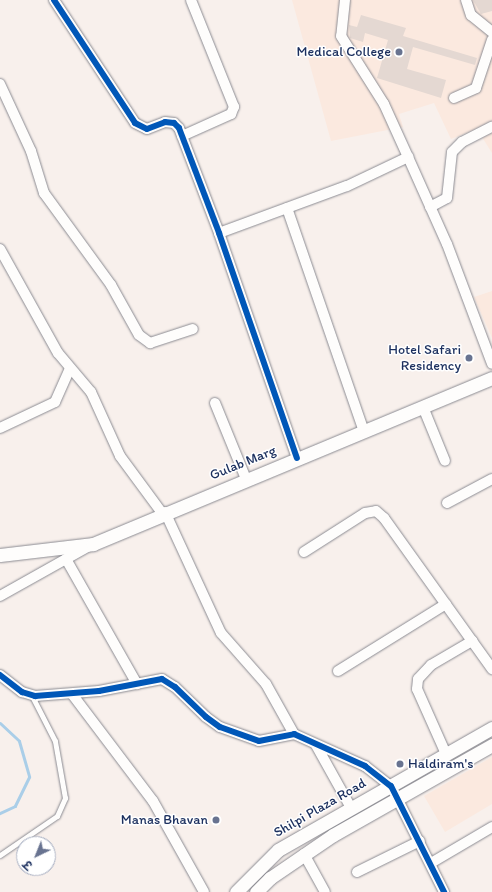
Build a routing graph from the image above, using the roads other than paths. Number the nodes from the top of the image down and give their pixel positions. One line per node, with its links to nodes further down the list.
1 (54, 0): 10 (street)
2 (191, 0): 10 (street)
3 (345, 0): 11 (street)
4 (466, 0): 5 (street)
5 (492, 32)
6 (492, 40): 8 (street)
7 (0, 84): 16 (street)
8 (454, 98)
9 (492, 127): 12 (street)
10 (182, 136): 14 (street)
11 (408, 157): 12 (street); 13 (street)
12 (430, 207): 17 (street)
13 (287, 208): 14 (street); 23 (street)
14 (219, 233): 24 (street)
15 (0, 249): 18 (street)
16 (193, 329)
17 (492, 364)
18 (69, 370): 22 (street); 29 (street)
19 (492, 378): 21 (street, Gulab Marg)
20 (216, 403): 27 (street)
21 (423, 407): 23 (street, Gulab Marg); 25 (street)
22 (0, 428)
23 (364, 431): 24 (street, Gulab Marg)
24 (297, 458): 27 (street, Gulab Marg)
25 (445, 461)
26 (492, 478): 28 (street)
27 (246, 479): 29 (street, Gulab Marg)
28 (447, 503)
29 (164, 513): 30 (street, Gulab Marg); 44 (street)
30 (93, 544): 32 (street, Gulab Marg); 33 (street)
31 (304, 552): 35 (street)
32 (0, 555)
33 (66, 559): 34 (street); 40 (street)
34 (0, 596)
35 (446, 604): 36 (street); 38 (street)
36 (472, 641): 37 (street); 47 (street)
37 (492, 669)
38 (338, 671)
39 (0, 675): 42 (street)
40 (137, 684): 41 (street); 44 (street)
41 (72, 694): 42 (street); 57 (street)
42 (32, 696): 54 (lane)
43 (492, 728): 47 (street, Shilpi Plaza Road)
44 (294, 734): 45 (street)
45 (316, 745): 48 (street); 50 (street)
46 (492, 745): 49 (street)
47 (446, 754): 48 (street, Shilpi Plaza Road)
48 (391, 786): 49 (street); 50 (street, Shilpi Plaza Road)
49 (400, 799): 52 (street); 53 (street)
50 (351, 808): 58 (street, Shilpi Plaza Road)
51 (492, 826): 55 (street)
52 (420, 841): 55 (street); 56 (street)
53 (304, 854): 59 (street); 60 (street)
54 (0, 855)
55 (431, 863): 61 (street)
56 (357, 872)
57 (204, 892)
58 (236, 892)
59 (256, 892)
60 (326, 892)
61 (444, 892)

